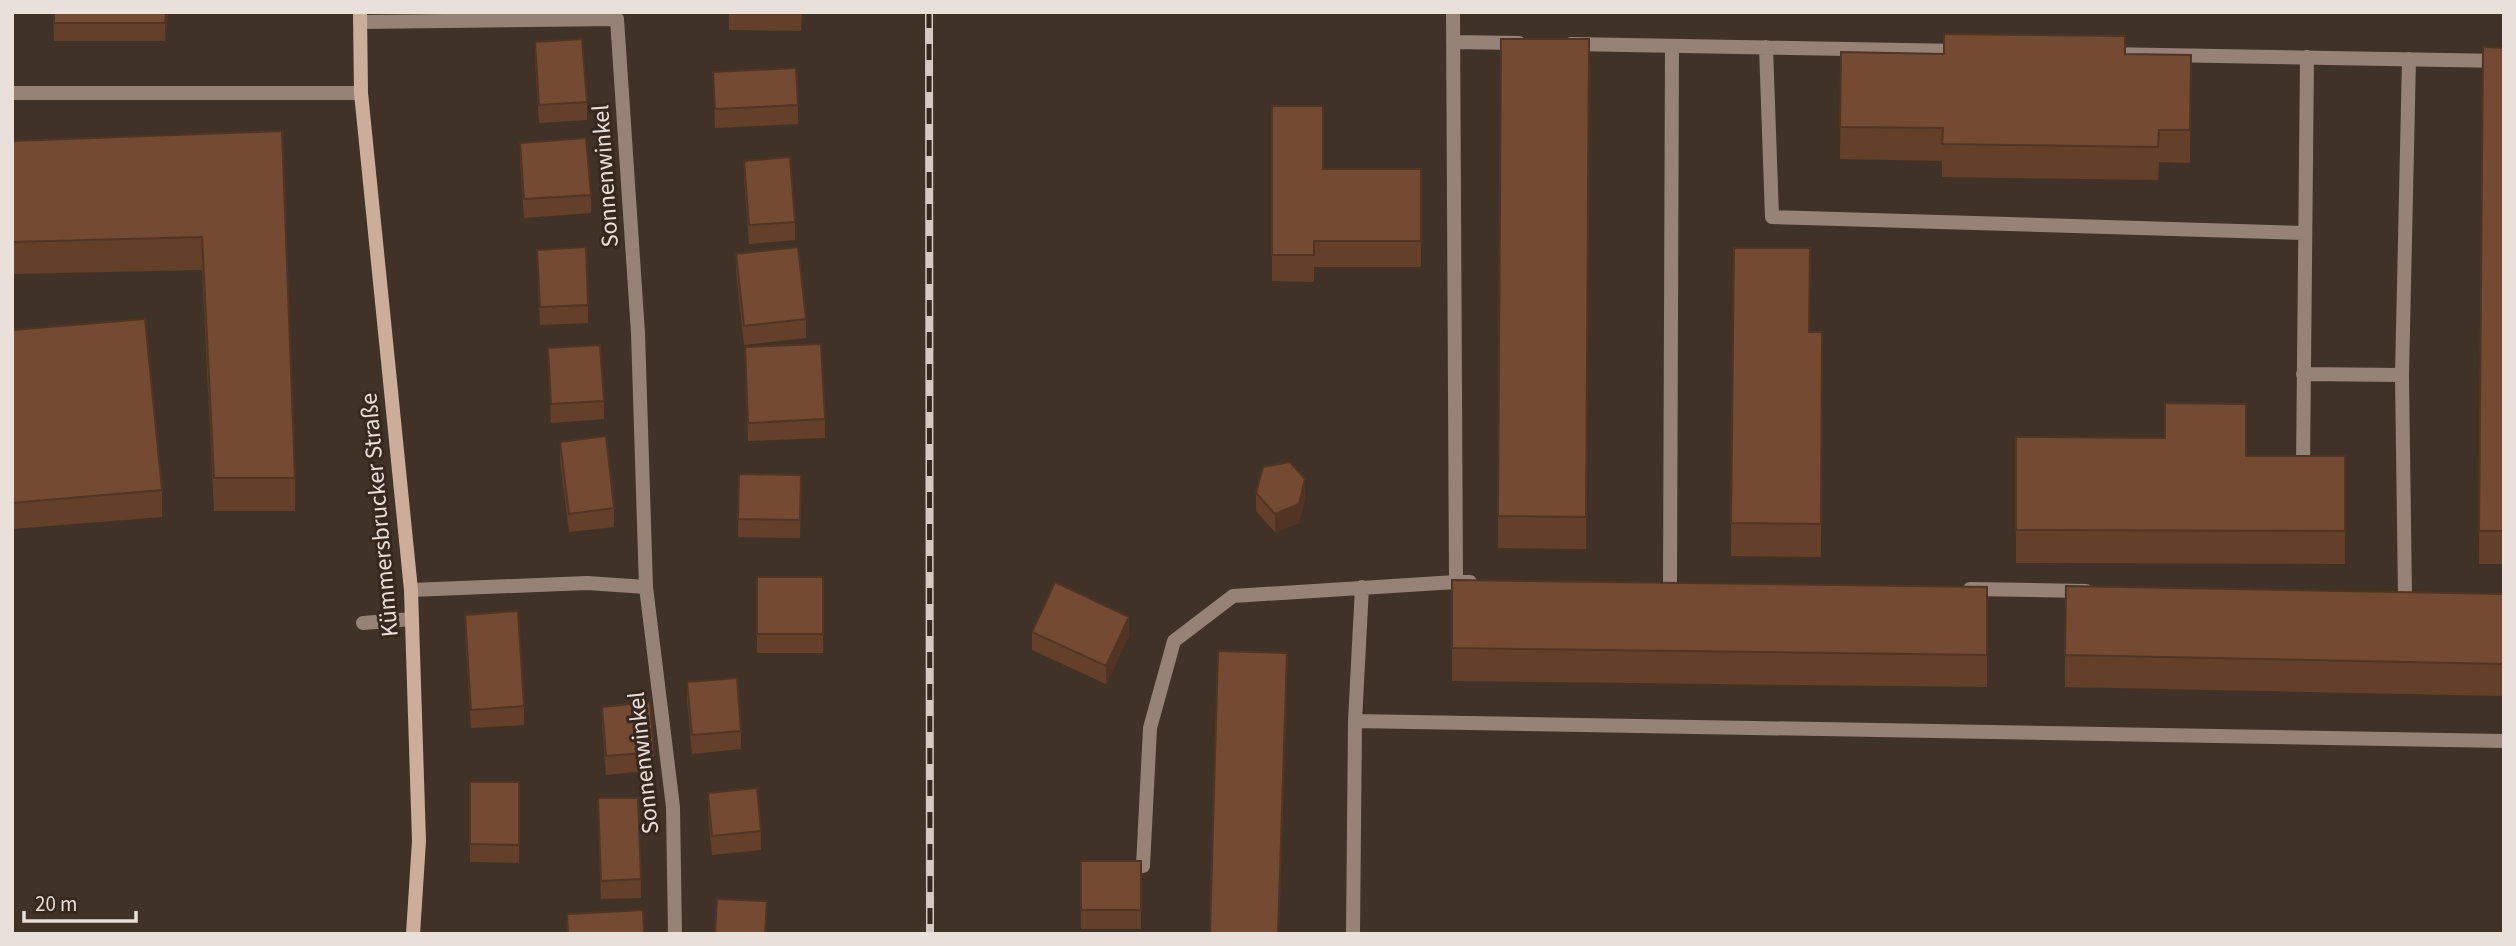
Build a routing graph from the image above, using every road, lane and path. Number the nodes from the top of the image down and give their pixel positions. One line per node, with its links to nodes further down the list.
1 (1453, 12): 3 (street)
2 (360, 17): 14 (street, Kümmersbrucker Straße); 22 (street, Sonnenwinkel)
3 (1453, 42): 4 (street); 19 (street)
4 (1535, 43)
5 (1563, 44): 6 (street)
6 (1672, 46): 7 (street); 21 (street)
7 (1766, 47): 8 (street); 15 (street)
8 (1974, 51)
9 (2085, 53): 10 (street)
10 (2307, 57): 11 (street); 15 (street)
11 (2409, 59): 12 (street); 17 (street)
12 (2504, 61)
13 (12, 93): 14 (street)
14 (361, 93): 25 (street, Kümmersbrucker Straße)
15 (2305, 233): 16 (street)
16 (2303, 374): 17 (street); 18 (street)
17 (2402, 375): 27 (street)
18 (2302, 468)
19 (1456, 582): 20 (street); 23 (street)
20 (1483, 582)
21 (1670, 585)
22 (646, 587): 25 (street); 34 (street, Sonnenwinkel)
23 (1362, 587): 30 (street); 32 (street)
24 (1961, 589): 26 (street)
25 (411, 590): 28 (street, Kümmersbrucker Straße)
26 (2100, 591)
27 (2404, 596)
28 (412, 619): 29 (street); 33 (street, Kümmersbrucker Straße)
29 (363, 623)
30 (1355, 721): 31 (street); 35 (street)
31 (2504, 741)
32 (1143, 866)
33 (413, 934)
34 (676, 934)
35 (1353, 934)

